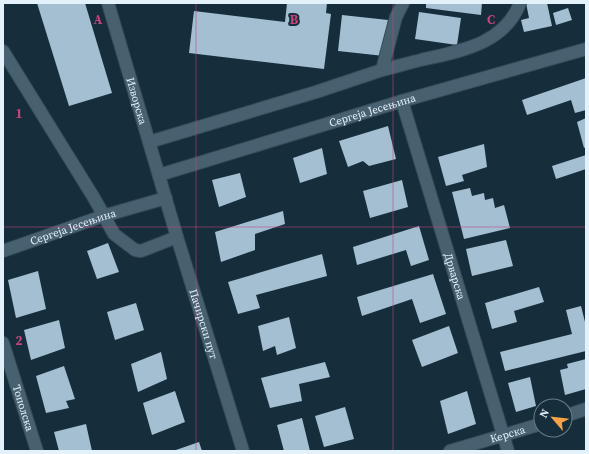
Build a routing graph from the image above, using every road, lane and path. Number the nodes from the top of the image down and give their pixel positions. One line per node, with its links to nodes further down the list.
1 (108, 3): 8 (street, Изворска)
2 (403, 3): 6 (street)
3 (520, 3): 6 (street)
4 (586, 49): 7 (street, Сергеја Јесењина)
5 (3, 51): 11 (street)
6 (382, 70): 8 (street)
7 (402, 101): 9 (street, Сергеја Јесењина); 18 (street, Дрварска)
8 (149, 142): 9 (street, Изворска)
9 (159, 175): 10 (street, Изворска)
10 (166, 198): 11 (street, Сергеја Јесењина); 12 (street, Пачирски пут)
11 (103, 216): 12 (street); 13 (street, Сергеја Јесењина)
12 (177, 237): 20 (street, Пачирски пут)
13 (3, 251)
14 (3, 343): 19 (street, Тополска)
15 (586, 409): 16 (street)
16 (573, 413)
17 (533, 427): 18 (street, Керска)
18 (503, 436): 21 (street, Керска); 22 (street, Дрварска)
19 (37, 451)
20 (243, 451)
21 (450, 451)
22 (508, 451)

